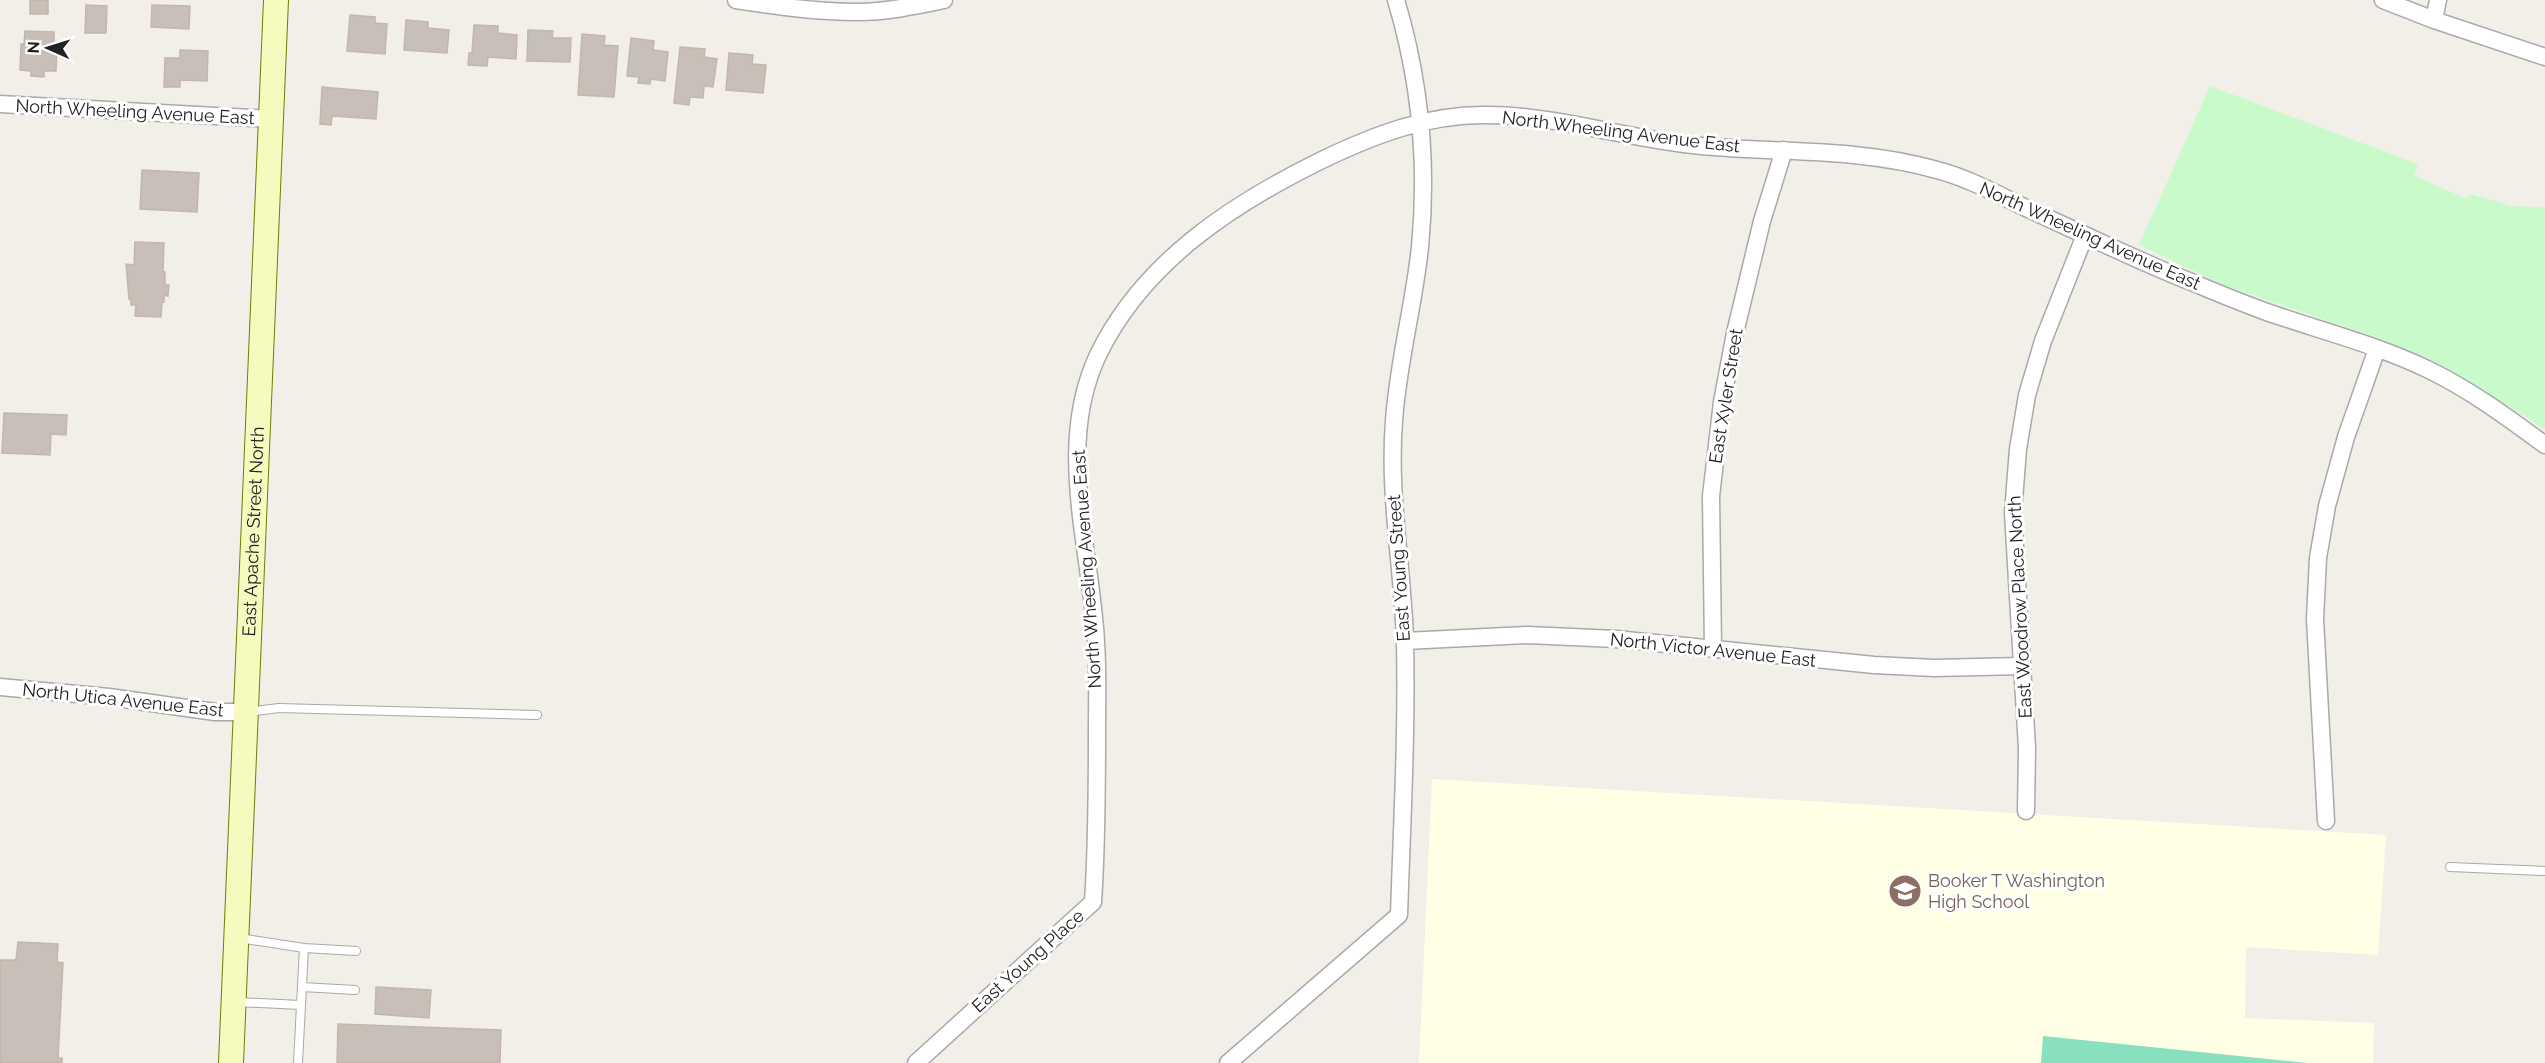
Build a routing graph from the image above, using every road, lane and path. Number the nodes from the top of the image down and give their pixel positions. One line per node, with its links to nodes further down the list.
1 (276, 0): 10 (main road, East Apache Street North)
2 (736, 0): 3 (street)
3 (944, 0)
4 (1396, 0): 11 (street, East Young Street)
5 (2383, 0): 7 (street)
6 (2438, 0): 7 (street)
7 (2434, 20): 8 (street)
8 (2545, 57)
9 (0, 104): 10 (street, North Wheeling Avenue East)
10 (271, 119): 20 (main road, East Apache Street North)
11 (1421, 123): 12 (street, North Wheeling Avenue East); 16 (street, East Young Street); 22 (street, North Wheeling Avenue East)
12 (1784, 150): 13 (street, North Wheeling Avenue East); 17 (street, East Xyler Street)
13 (2085, 235): 14 (street, North Wheeling Avenue East); 18 (street, East Woodrow Place North)
14 (2377, 349): 15 (street, North Wheeling Avenue East); 24 (street)
15 (2545, 445)
16 (1405, 641): 17 (street, North Victor Avenue East); 37 (street, East Young Street)
17 (1713, 648): 18 (street, North Victor Avenue East)
18 (2022, 666): 23 (street, East Woodrow Place North)
19 (0, 687): 20 (street, North Utica Avenue East)
20 (246, 712): 21 (lane); 27 (main road, East Apache Street North)
21 (537, 715)
22 (1097, 766): 36 (street, East Young Place)
23 (2026, 811)
24 (2326, 821)
25 (2450, 867): 26 (lane)
26 (2545, 871)
27 (236, 937): 28 (lane); 32 (main road, East Apache Street North)
28 (304, 948): 29 (lane); 30 (lane)
29 (356, 951)
30 (302, 987): 31 (lane); 33 (lane)
31 (355, 990)
32 (233, 1002): 33 (lane); 34 (main road, East Apache Street North)
33 (301, 1005): 35 (lane)
34 (231, 1063)
35 (298, 1063)
36 (916, 1063)
37 (1228, 1063)

